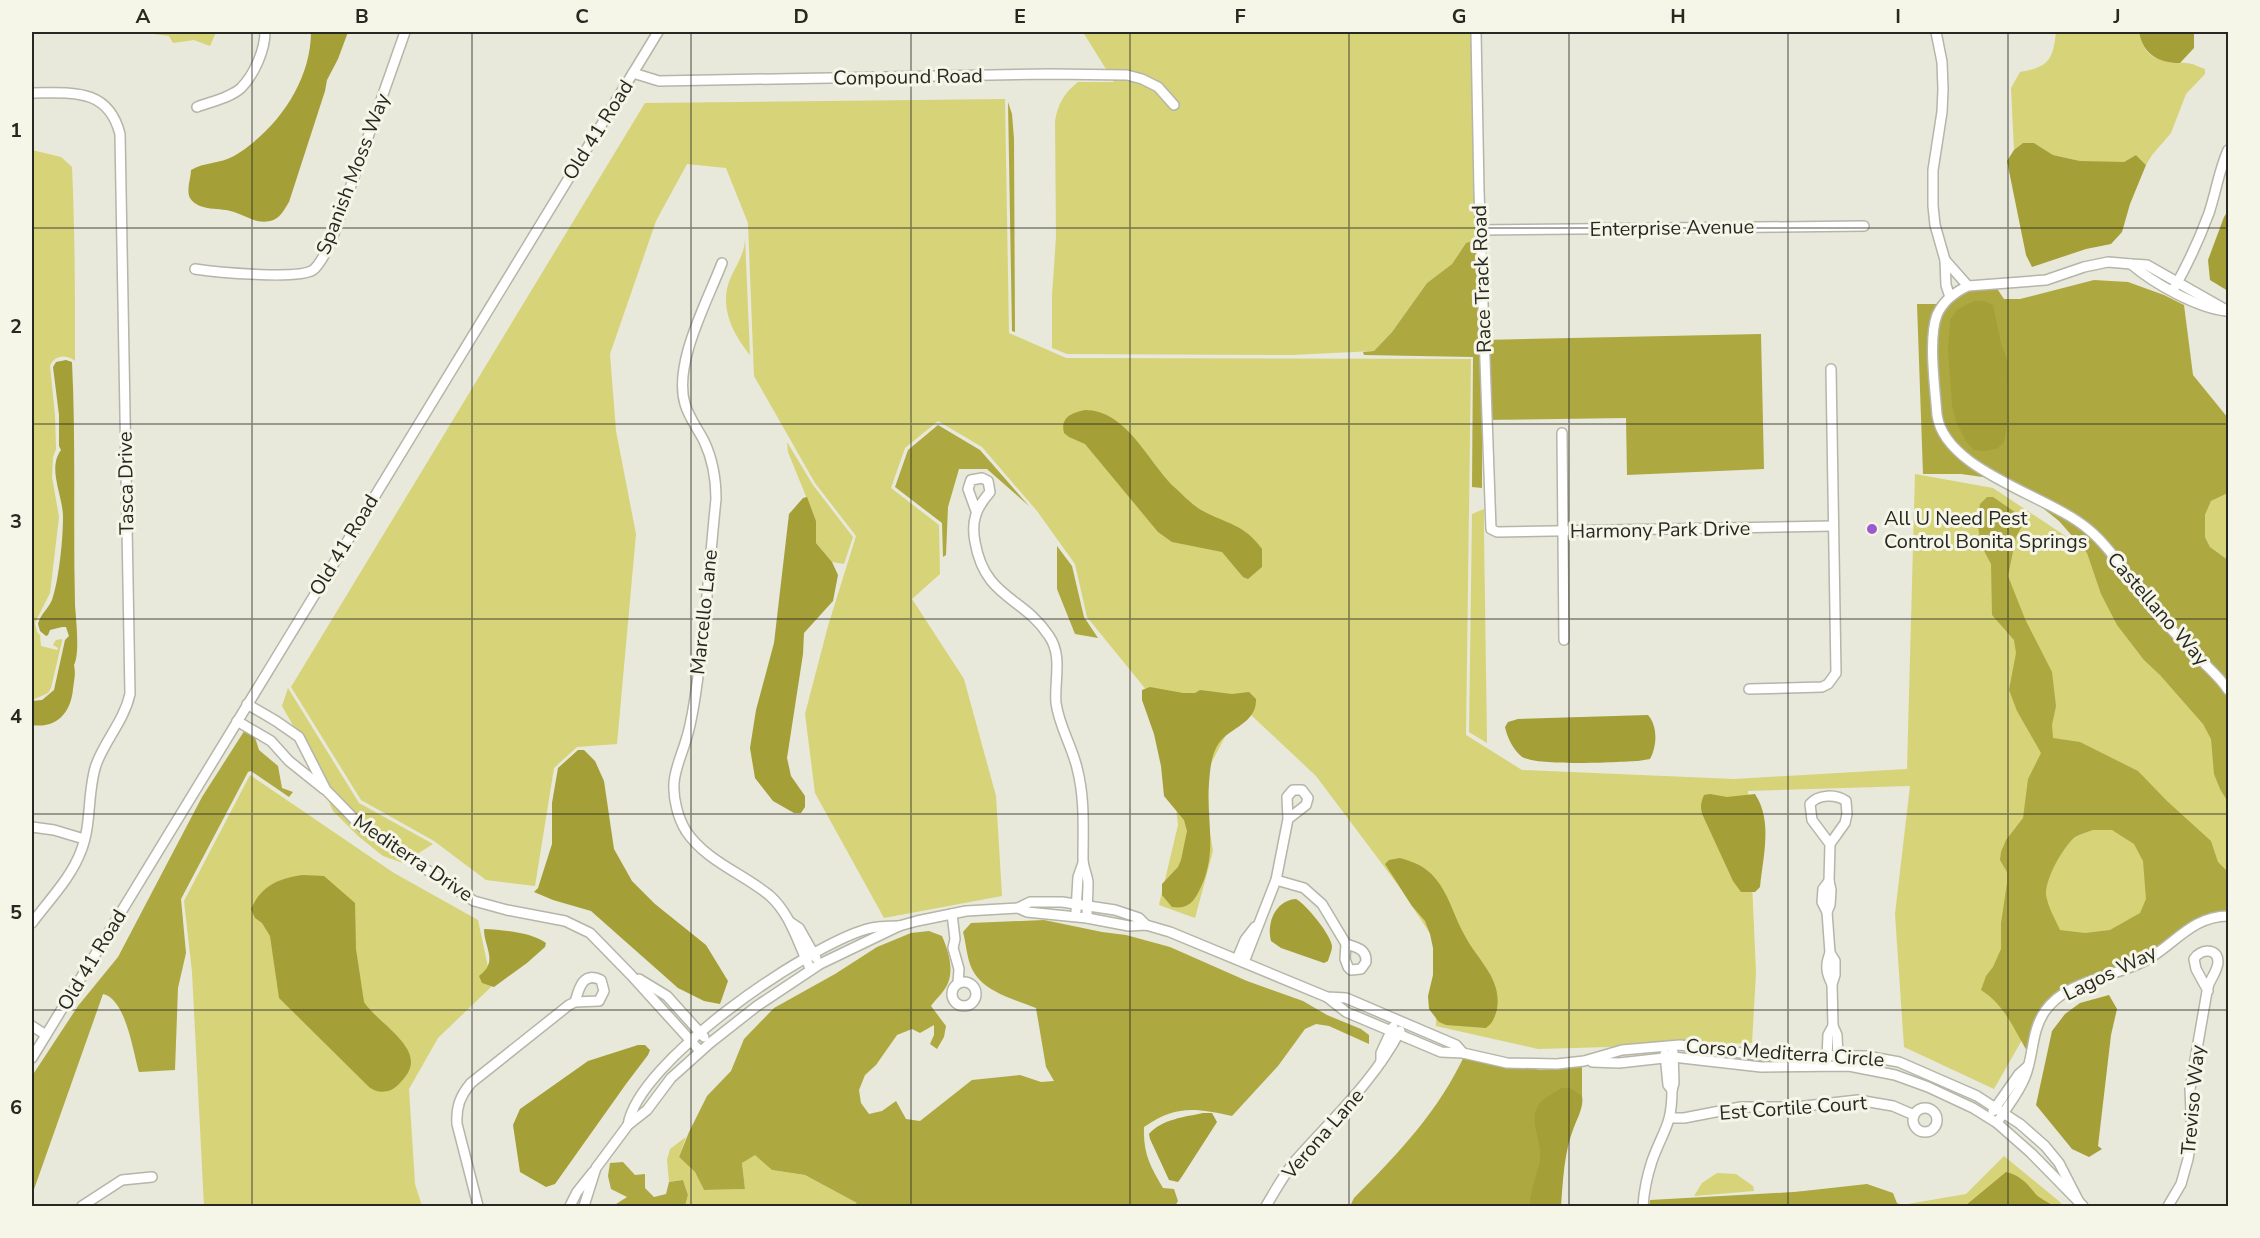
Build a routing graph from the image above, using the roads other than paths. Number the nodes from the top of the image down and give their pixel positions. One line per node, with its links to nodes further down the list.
1 (265, 32): 9 (street)
2 (405, 32): 15 (street, Spanish Moss Way)
3 (658, 32): 6 (street, Old 41 Road)
4 (1476, 32): 12 (street, Race Track Road)
5 (1936, 32): 13 (street)
6 (633, 73): 8 (street, Compound Road); 29 (street, Old 41 Road)
7 (32, 93): 34 (street, Tasca Drive)
8 (1174, 105)
9 (196, 107)
10 (2229, 150): 17 (street)
11 (1864, 226): 12 (street, Enterprise Avenue)
12 (1480, 230): 24 (street, Race Track Road)
13 (1945, 260): 16 (street); 18 (street)
14 (722, 263): 50 (street, Marcello Lane)
15 (195, 268)
16 (1968, 286): 17 (street, Castellano Way); 18 (street, Castellano Way)
17 (2175, 286): 19 (street, Castellano Way)
18 (1950, 297): 28 (street, Castellano Way)
19 (2229, 311)
20 (1831, 369): 23 (street)
21 (1562, 433): 25 (street)
22 (976, 512): 36 (street)
23 (1833, 526): 25 (street, Harmony Park Drive); 27 (street)
24 (1490, 527): 25 (street, Harmony Park Drive)
25 (1563, 532): 26 (street)
26 (1564, 640)
27 (1749, 689)
28 (2229, 690)
29 (247, 705): 30 (street, Old 41 Road); 31 (street, Mediterra Drive)
30 (237, 721): 31 (street, Mediterra Drive); 64 (street, Old 41 Road)
31 (326, 790): 54 (street, Mediterra Drive)
32 (1288, 819): 37 (street)
33 (32, 827): 34 (street)
34 (84, 838): 45 (street, Tasca Drive)
35 (1830, 844): 35 (street); 71 (street)
36 (1083, 863): 38 (street); 39 (street)
37 (1276, 880): 49 (street); 51 (street)
38 (1076, 904): 39 (street, Corso Mediterra Circle); 40 (street, Corso Mediterra Circle); 43 (street)
39 (1087, 906): 44 (street); 46 (street, Corso Mediterra Circle)
40 (1018, 908): 41 (street, Corso Mediterra Circle); 43 (street, Corso Mediterra Circle)
41 (952, 914): 47 (street, Corso Mediterra Circle); 48 (street)
42 (2229, 915): 76 (street, Lagos Way)
43 (1076, 917): 44 (street, Corso Mediterra Circle)
44 (1087, 918): 46 (street, Corso Mediterra Circle)
45 (32, 923)
46 (1146, 925): 51 (street, Corso Mediterra Circle)
47 (899, 926): 50 (street, Corso Mediterra Circle); 52 (street, Corso Mediterra Circle)
48 (955, 939): 55 (street); 56 (street)
49 (1346, 944)
50 (809, 956): 52 (street, Marcello Lane); 53 (street, Marcello Lane); 62 (street, Corso Mediterra Circle)
51 (1240, 961): 58 (street, Corso Mediterra Circle)
52 (820, 964): 53 (street, Corso Mediterra Circle)
53 (811, 970): 66 (street, Corso Mediterra Circle)
54 (631, 975): 62 (street, Mediterra Drive); 65 (street, Mediterra Drive)
55 (958, 983): 56 (street); 56 (street)
56 (969, 983)
57 (2208, 991): 90 (street, Treviso Way)
58 (1327, 997): 60 (street, Corso Mediterra Circle); 63 (street, Corso Mediterra Circle)
59 (575, 1002): 85 (street)
60 (1401, 1021): 63 (street, Verona Lane); 70 (street, Corso Mediterra Circle)
61 (32, 1026): 64 (street)
62 (701, 1033): 65 (street, Corso Mediterra Circle); 66 (street, Mediterra Drive)
63 (1395, 1033): 70 (street, Corso Mediterra Circle); 88 (street, Verona Lane)
64 (46, 1035): 69 (street, Old 41 Road)
65 (692, 1041): 68 (street, Mediterra Drive); 80 (street, Corso Mediterra Circle)
66 (710, 1043): 68 (street, Corso Mediterra Circle)
67 (1668, 1045): 71 (street, Corso Mediterra Circle); 72 (street); 73 (street, Corso Mediterra Circle)
68 (700, 1051): 80 (street, Corso Mediterra Circle)
69 (33, 1053)
70 (1462, 1053): 73 (street, Corso Mediterra Circle)
71 (1832, 1055): 74 (street); 75 (street); 76 (street, Corso Mediterra Circle)
72 (1669, 1058): 73 (street, Corso Mediterra Circle); 74 (street, Corso Mediterra Circle); 78 (street)
73 (1584, 1061)
74 (1827, 1066): 75 (street, Corso Mediterra Circle)
75 (1838, 1066): 79 (street, Corso Mediterra Circle)
76 (2000, 1109): 79 (street, Lagos Way); 83 (street, Corso Mediterra Circle)
77 (1914, 1115): 78 (street, Est Cortile Court)
78 (1670, 1118): 89 (street)
79 (1993, 1121): 83 (street, Corso Mediterra Circle)
80 (628, 1125): 81 (street, Corso Mediterra Circle)
81 (596, 1168): 86 (street); 87 (street, Corso Mediterra Circle)
82 (152, 1177): 84 (street)
83 (2080, 1203)
84 (82, 1206)
85 (478, 1206)
86 (570, 1206)
87 (584, 1206)
88 (1266, 1206)
89 (1643, 1206)
90 (2168, 1206)

